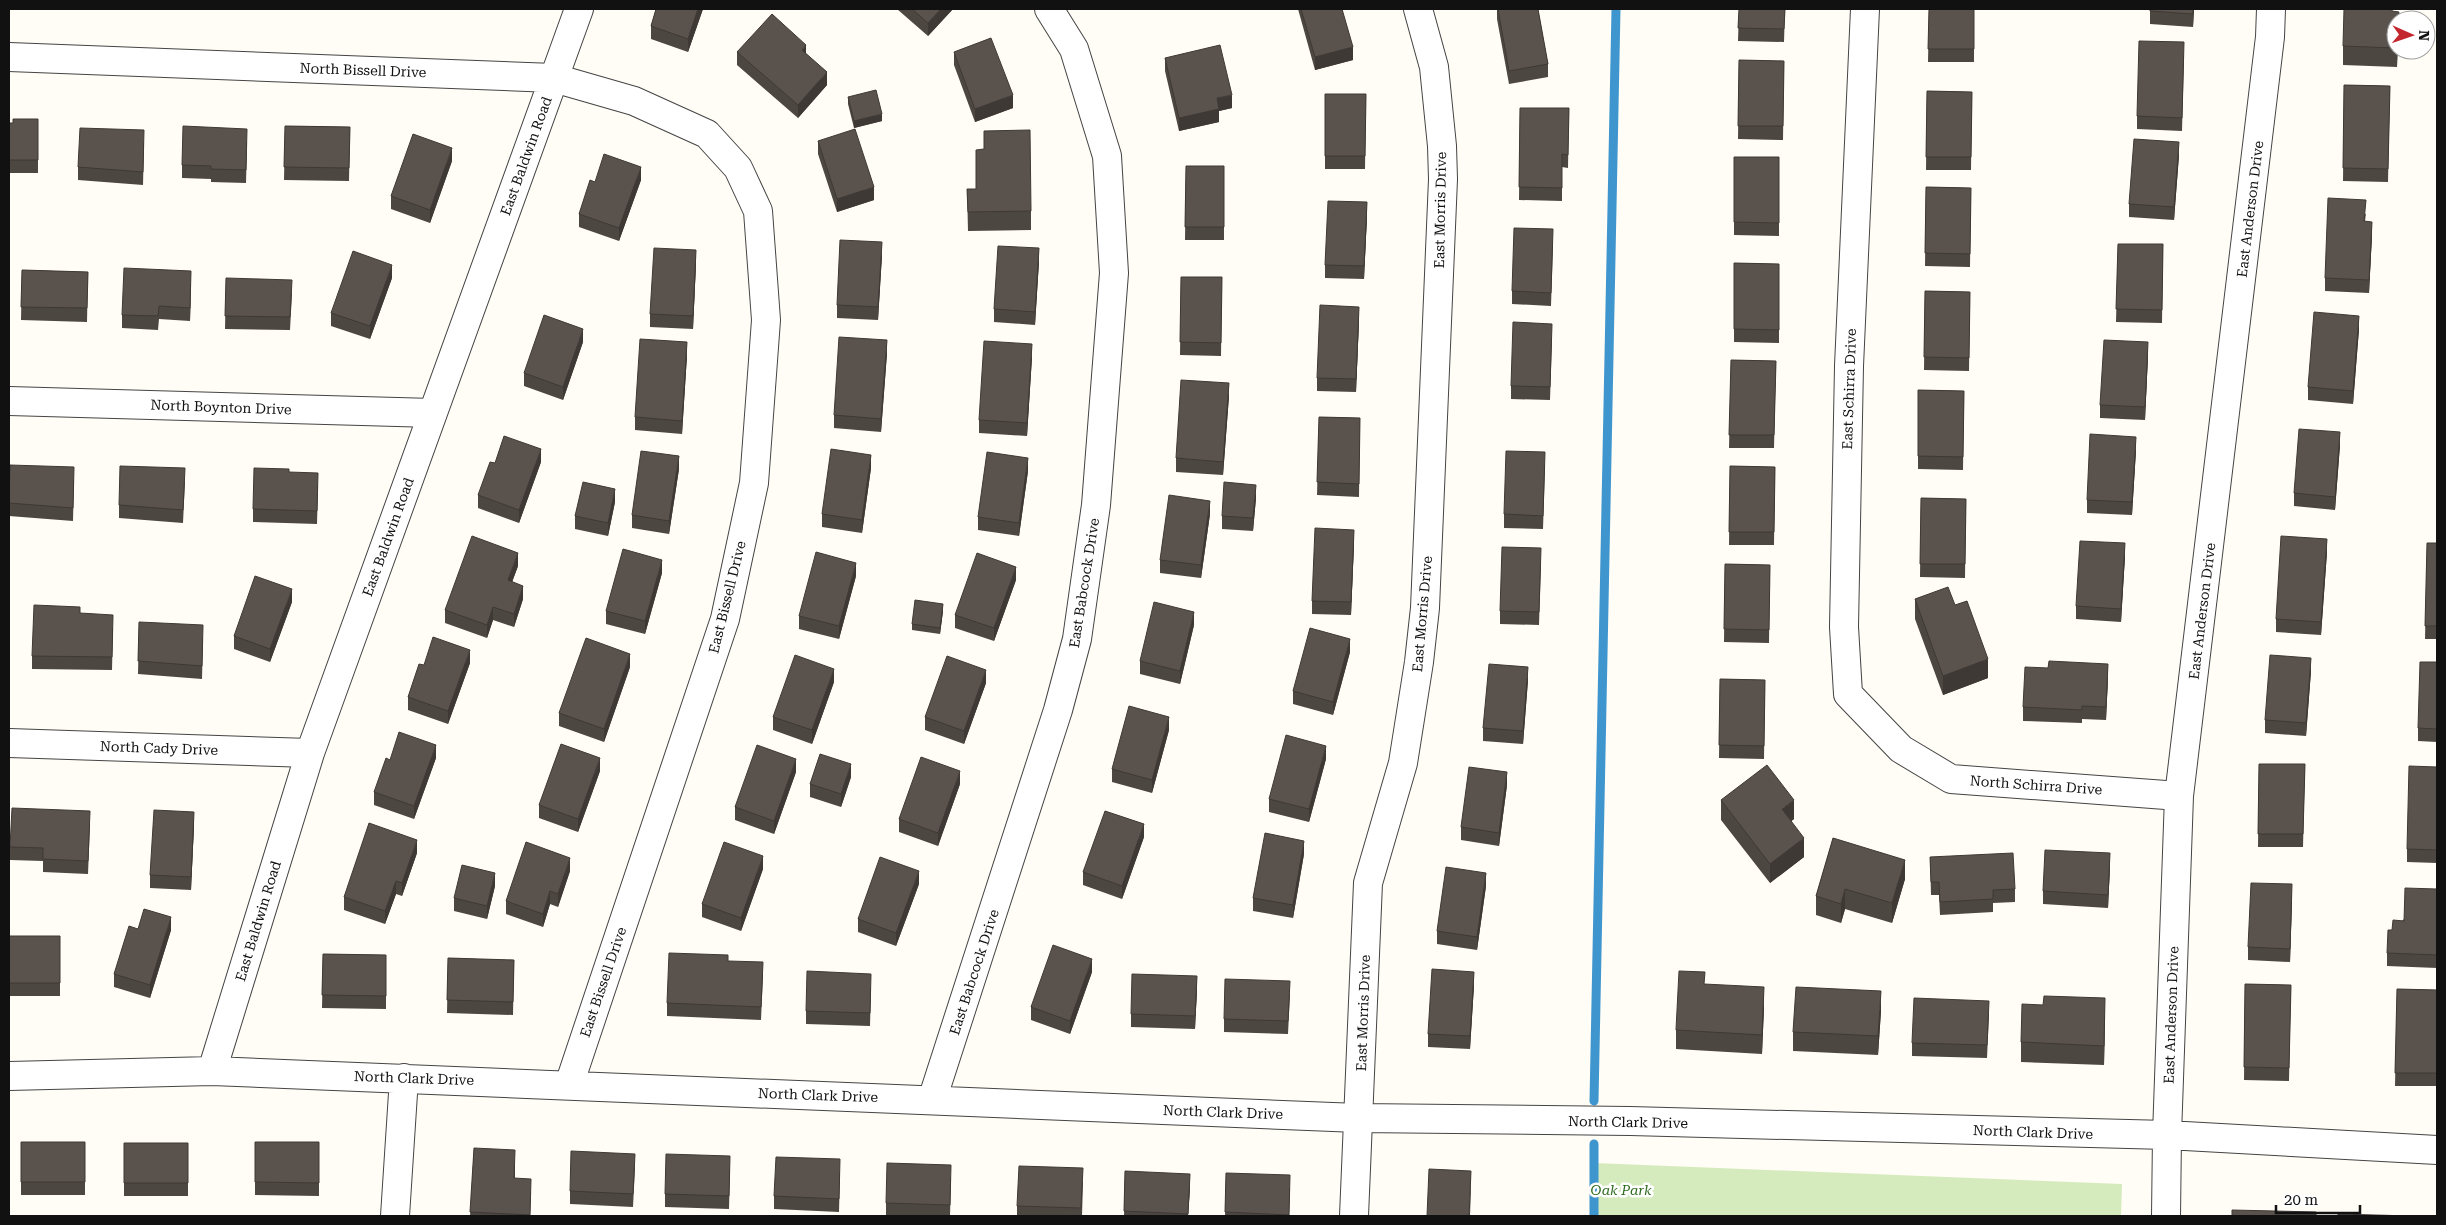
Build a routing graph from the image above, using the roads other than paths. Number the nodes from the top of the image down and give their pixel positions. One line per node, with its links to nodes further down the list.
1 (579, 9): 7 (street, East Baldwin Road)
2 (1049, 9): 19 (street, East Babcock Drive)
3 (1418, 9): 20 (street, East Morris Drive)
4 (1865, 9): 12 (street, East Schirra Drive)
5 (2271, 9): 14 (street, East Anderson Drive)
6 (9, 57): 7 (street, North Bissell Drive)
7 (554, 78): 8 (street, North Bissell Drive); 10 (street, East Baldwin Road)
8 (707, 134): 18 (street, East Bissell Drive)
9 (9, 401): 10 (street, North Boynton Drive)
10 (433, 413): 13 (street, East Baldwin Road)
11 (9, 743): 13 (street, North Cady Drive)
12 (1901, 749): 14 (street, North Schirra Drive)
13 (310, 753): 15 (street, East Baldwin Road)
14 (2180, 796): 21 (street, East Anderson Drive)
15 (212, 1070): 16 (street, North Clark Drive); 17 (street, North Clark Drive)
16 (9, 1076)
17 (404, 1078): 18 (street, North Clark Drive); 23 (street)
18 (569, 1085): 19 (street, North Clark Drive)
19 (932, 1100): 20 (street, North Clark Drive)
20 (1358, 1118): 21 (street, North Clark Drive); 24 (street, East Morris Drive)
21 (2167, 1135): 22 (street, North Clark Drive); 25 (street, East Anderson Drive)
22 (2437, 1150)
23 (395, 1216)
24 (1354, 1216)
25 (2166, 1216)

